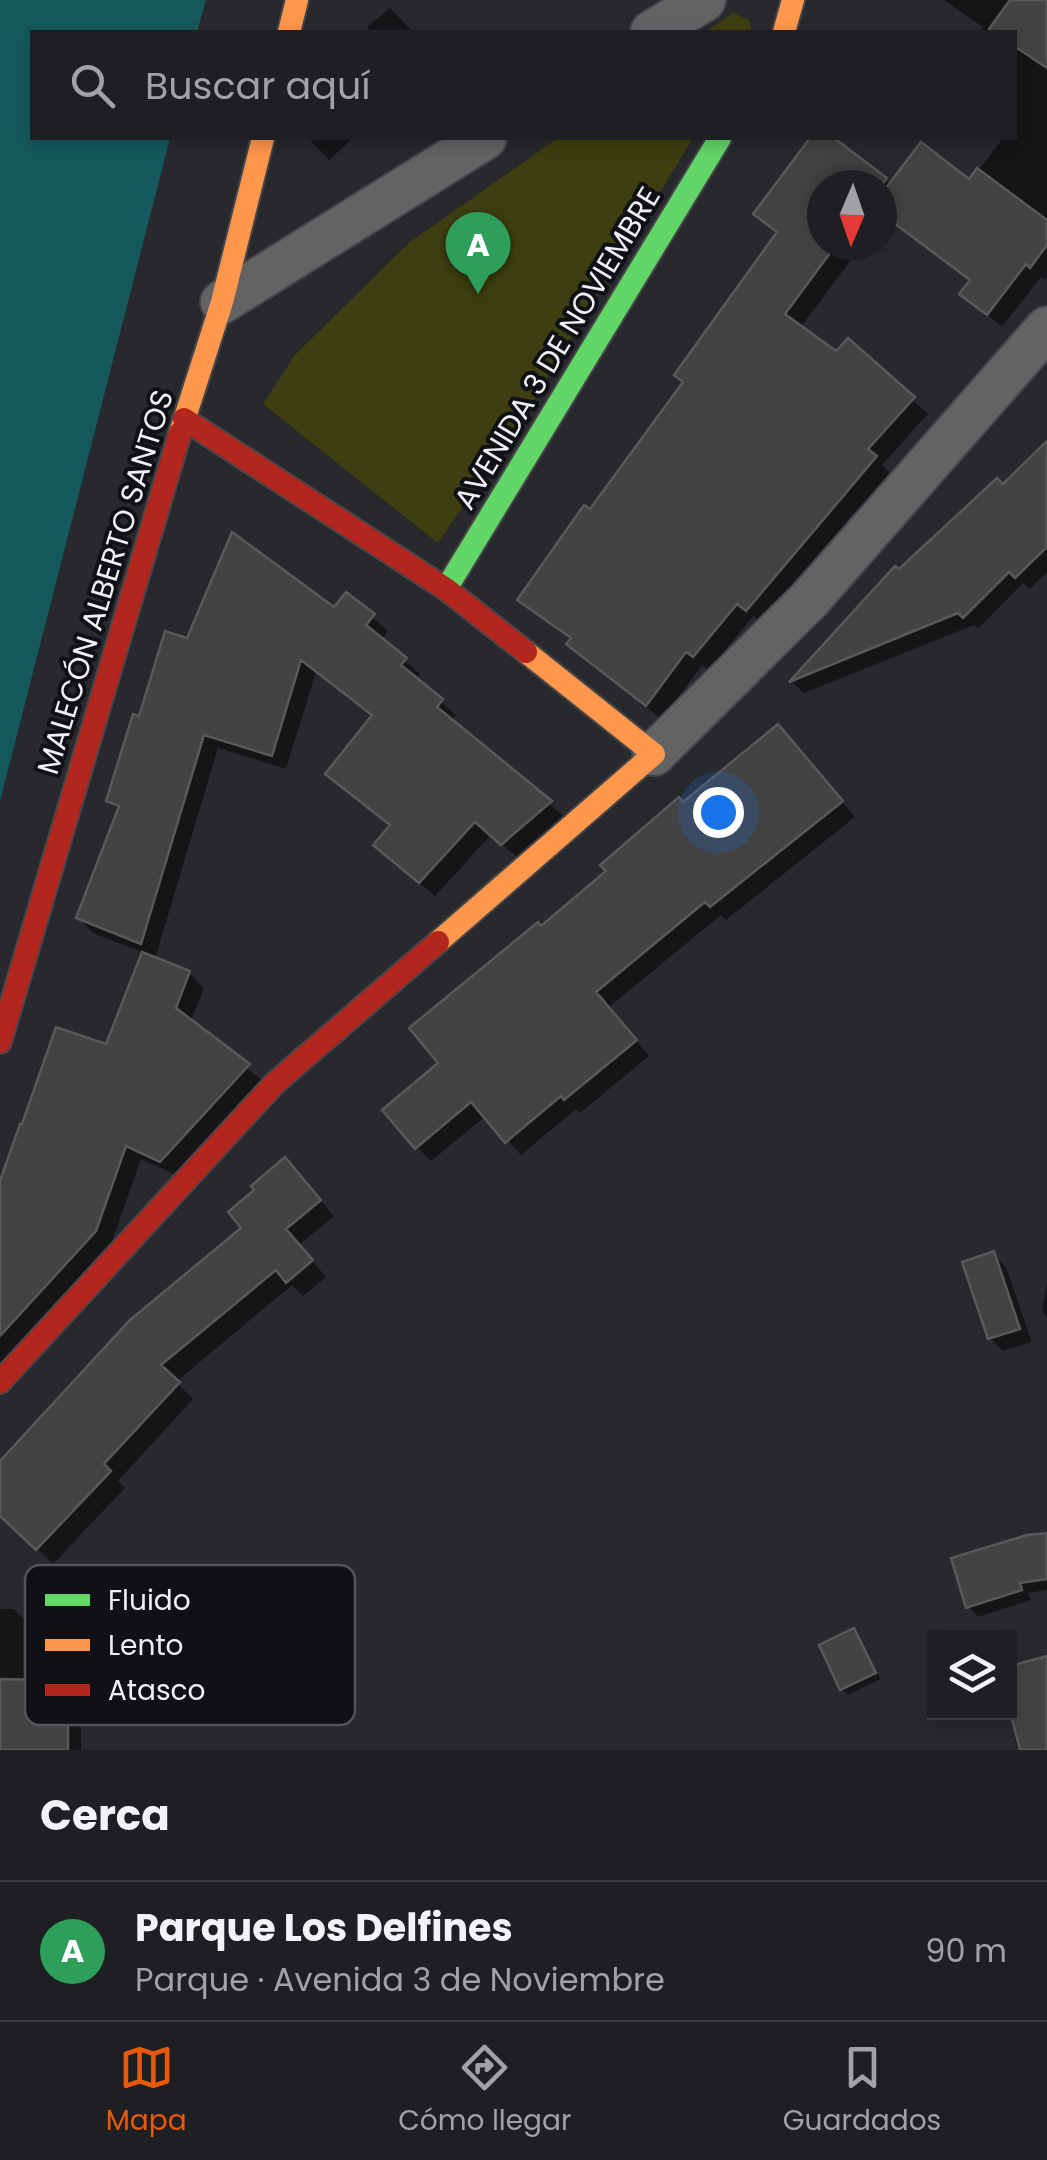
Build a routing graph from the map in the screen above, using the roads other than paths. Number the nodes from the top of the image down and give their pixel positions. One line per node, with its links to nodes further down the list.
1 (297, 0): 4 (main road)
2 (704, 0): 5 (street)
3 (794, 0): 6 (main road)
4 (290, 30)
5 (655, 30)
6 (785, 30)
7 (262, 140): 10 (main road, MALECÓN ALBERTO SANTOS)
8 (482, 140): 10 (street)
9 (719, 140): 13 (main road, AVENIDA 3 DE NOVIEMBRE)
10 (222, 302): 12 (main road, MALECÓN ALBERTO SANTOS)
11 (1047, 328): 14 (street)
12 (184, 418): 13 (main road); 15 (main road, MALECÓN ALBERTO SANTOS)
13 (446, 589): 14 (main road)
14 (654, 754): 16 (main road)
15 (0, 1042)
16 (0, 1382)

